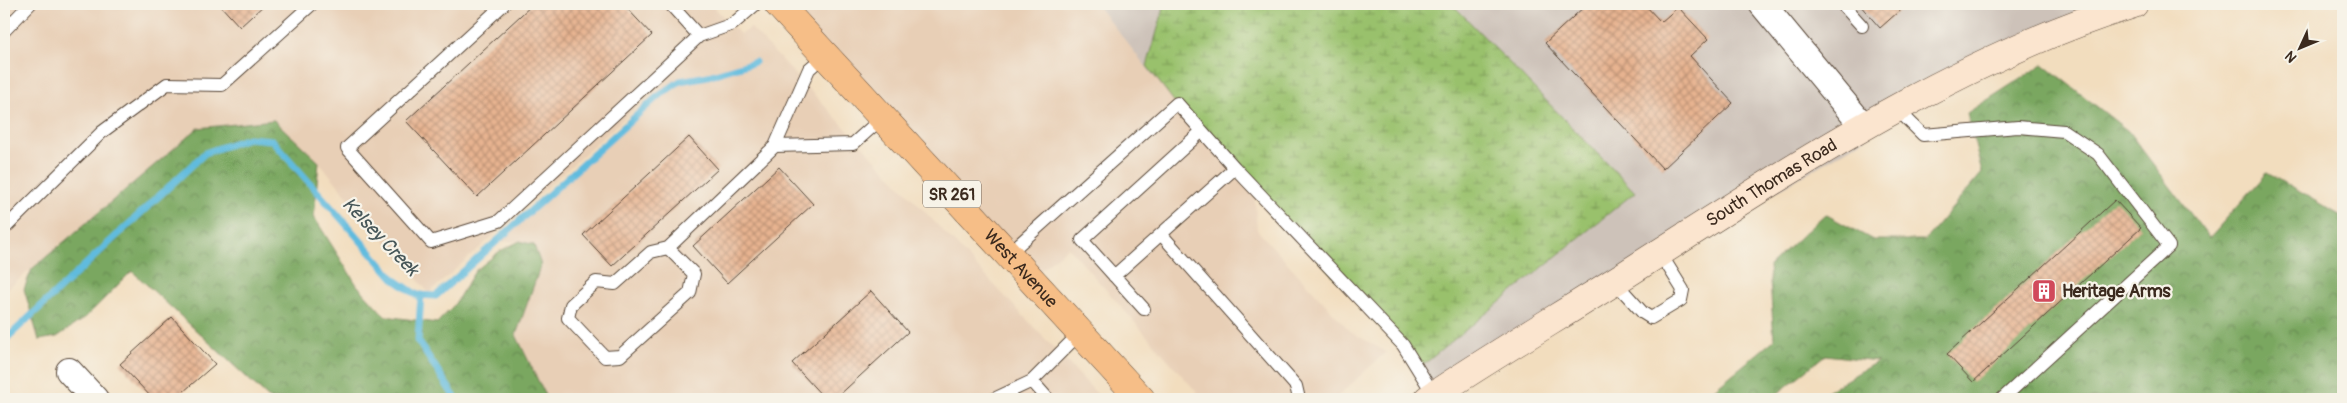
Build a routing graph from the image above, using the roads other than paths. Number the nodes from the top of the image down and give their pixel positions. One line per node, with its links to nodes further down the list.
1 (30, 4): 11 (lane)
2 (312, 4): 20 (lane)
3 (504, 4): 12 (lane)
4 (670, 4): 12 (lane)
5 (756, 4): 12 (lane)
6 (778, 4): 13 (main road, West Avenue / SR 261)
7 (1762, 4): 16 (street)
8 (1842, 4): 10 (lane)
9 (2134, 4): 14 (street, South Thomas Road)
10 (1862, 26)
11 (4, 31)
12 (698, 36)
13 (825, 55): 15 (main road, West Avenue / SR 261); 18 (lane)
14 (1896, 108): 16 (street, South Thomas Road); 37 (lane)
15 (882, 118): 18 (lane); 24 (main road, West Avenue / SR 261)
16 (1863, 126): 23 (street, South Thomas Road)
17 (1202, 131): 19 (lane); 24 (lane); 25 (lane)
18 (775, 146): 22 (lane)
19 (1235, 168): 21 (lane); 31 (lane)
20 (4, 230)
21 (1161, 234): 25 (lane); 36 (lane)
22 (668, 248): 22 (lane)
23 (1660, 253): 26 (street, South Thomas Road); 26 (lane)
24 (1008, 254): 28 (main road, West Avenue / SR 261)
25 (1114, 276): 27 (lane)
26 (1614, 282): 31 (street, South Thomas Road)
27 (1144, 309)
28 (1080, 333): 30 (lane); 35 (main road, West Avenue / SR 261)
29 (69, 371): 32 (street)
30 (1032, 381): 33 (lane); 34 (lane)
31 (1431, 397)
32 (96, 399)
33 (994, 399)
34 (1048, 399)
35 (1141, 399)
36 (1299, 399)
37 (2002, 399)

